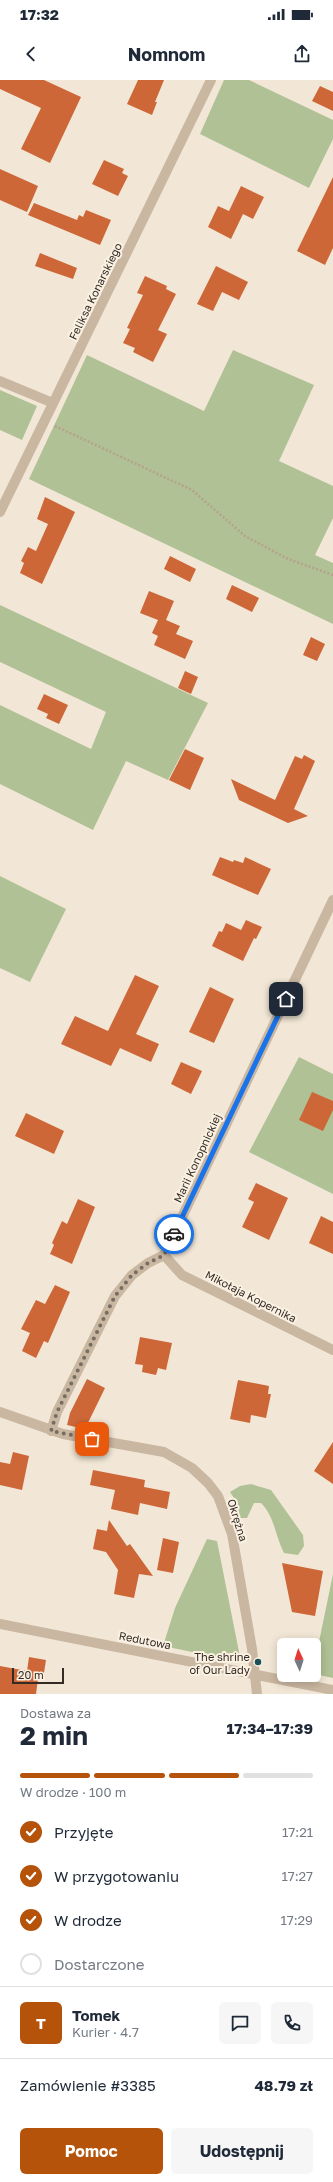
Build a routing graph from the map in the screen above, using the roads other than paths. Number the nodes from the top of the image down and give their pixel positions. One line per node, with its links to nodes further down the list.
1 (211, 80): 3 (street, Feliksa Konarskiego)
2 (0, 381): 3 (street)
3 (53, 403): 4 (street, Feliksa Konarskiego)
4 (0, 512)
5 (333, 900): 6 (street, Marii Konopnickiej)
6 (164, 1255): 7 (street, Mikołaja Kopernika); 9 (street)
7 (333, 1350)
8 (0, 1412): 9 (street, Okrężna)
9 (51, 1431): 11 (street, Okrężna)
10 (0, 1624): 11 (street, Redutowa)
11 (256, 1674): 12 (street, Redutowa); 13 (street, Okrężna)
12 (333, 1690)
13 (257, 1694)

